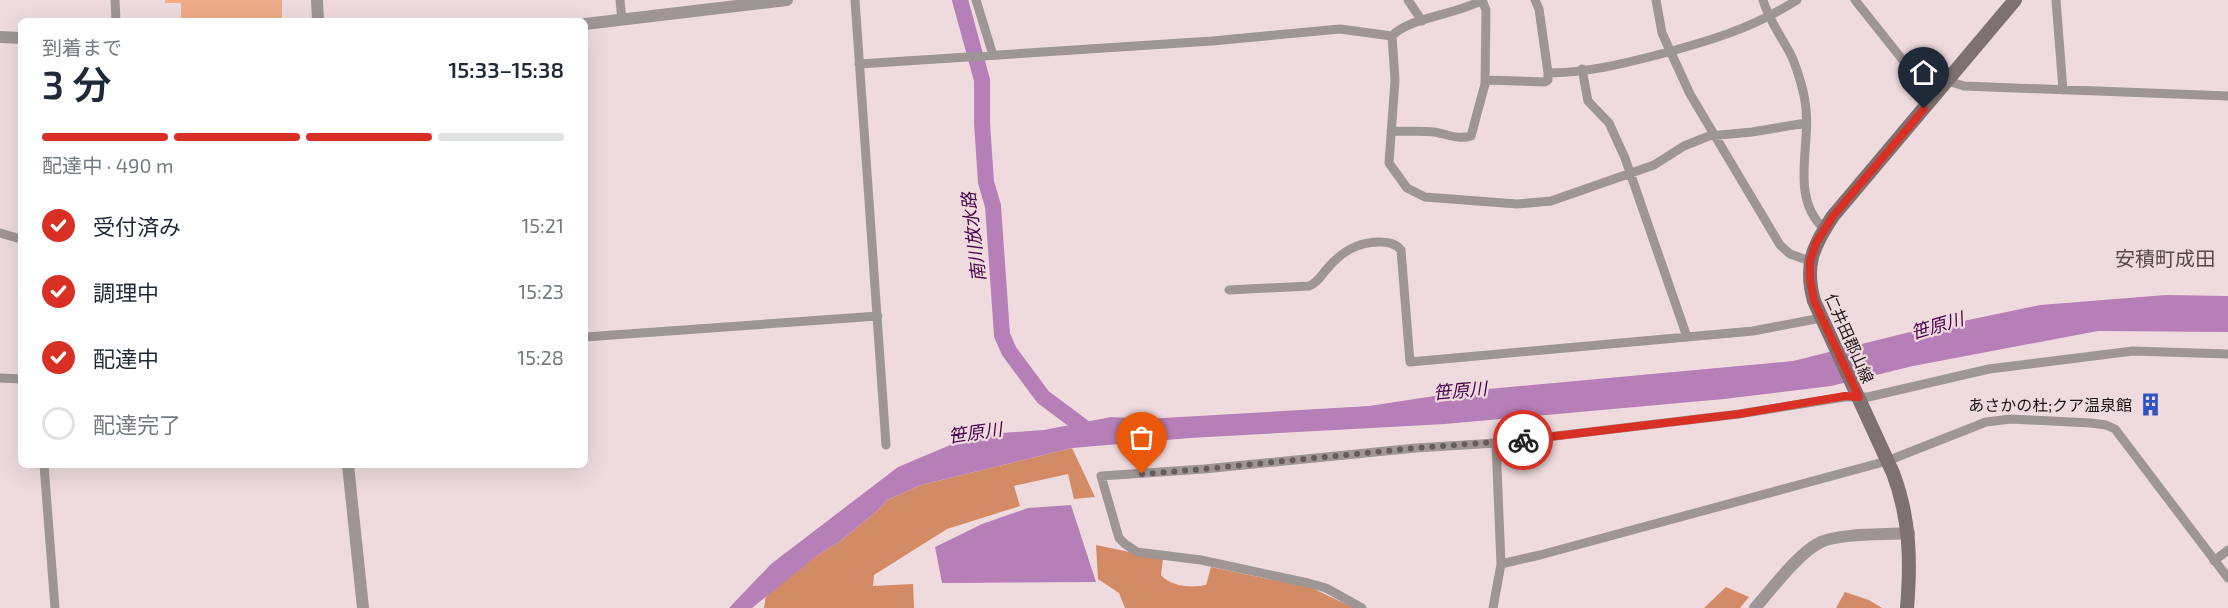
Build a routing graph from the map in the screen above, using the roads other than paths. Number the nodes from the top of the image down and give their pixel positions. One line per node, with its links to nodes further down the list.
1 (116, 0): 16 (street)
2 (317, 0): 17 (street)
3 (620, 0): 19 (street)
4 (787, 0): 19 (street)
5 (855, 0): 27 (street)
6 (976, 0): 26 (street)
7 (1408, 0): 20 (street)
8 (1482, 0): 20 (street); 30 (street)
9 (1535, 0): 29 (street)
10 (1656, 0): 25 (street)
11 (1763, 0): 18 (street)
12 (1797, 0): 18 (street)
13 (1855, 0): 33 (street)
14 (2015, 0): 31 (main road, 仁井田郡山線)
15 (2056, 0): 32 (street)
16 (116, 18)
17 (318, 18)
18 (1768, 18): 25 (street); 35 (street)
19 (622, 20): 21 (street)
20 (1422, 21): 22 (street)
21 (588, 24)
22 (1392, 36): 26 (street); 36 (street)
23 (0, 37): 24 (street)
24 (18, 38)
25 (1671, 51): 28 (street); 37 (street)
26 (993, 55): 27 (street)
27 (859, 64): 44 (street)
28 (1582, 69): 29 (street); 38 (street)
29 (1548, 74): 30 (street)
30 (1485, 80): 36 (street)
31 (1948, 81): 32 (street); 33 (main road, 仁井田郡山線)
32 (2063, 90): 34 (street)
33 (1935, 95): 39 (main road, 仁井田郡山線)
34 (2228, 96)
35 (1806, 123): 37 (street); 39 (street)
36 (1391, 131): 38 (street)
37 (1714, 135): 38 (street); 42 (street)
38 (1629, 174): 47 (street)
39 (1824, 229): 42 (main road, 仁井田郡山線)
40 (0, 233): 41 (street)
41 (18, 238)
42 (1810, 261): 45 (main road, 仁井田郡山線)
43 (1229, 291): 47 (street)
44 (878, 316): 46 (street); 53 (street)
45 (1822, 321): 47 (street); 51 (main road, 仁井田郡山線)
46 (588, 337)
47 (1687, 337)
48 (2228, 354): 51 (street)
49 (0, 378): 50 (street)
50 (18, 378)
51 (1858, 394): 52 (street); 54 (main road, 仁井田郡山線)
52 (1496, 443): 60 (street); 64 (street)
53 (886, 445)
54 (1887, 460): 57 (main road, 仁井田郡山線); 59 (street); 60 (street)
55 (44, 468): 62 (street)
56 (348, 468): 63 (street)
57 (1909, 533): 66 (street); 67 (main road, 仁井田郡山線)
58 (2228, 550): 59 (street)
59 (2214, 561): 61 (street)
60 (1501, 564): 65 (street)
61 (2228, 578)
62 (55, 608)
63 (363, 608)
64 (1362, 608)
65 (1493, 608)
66 (1755, 608)
67 (1907, 608)

